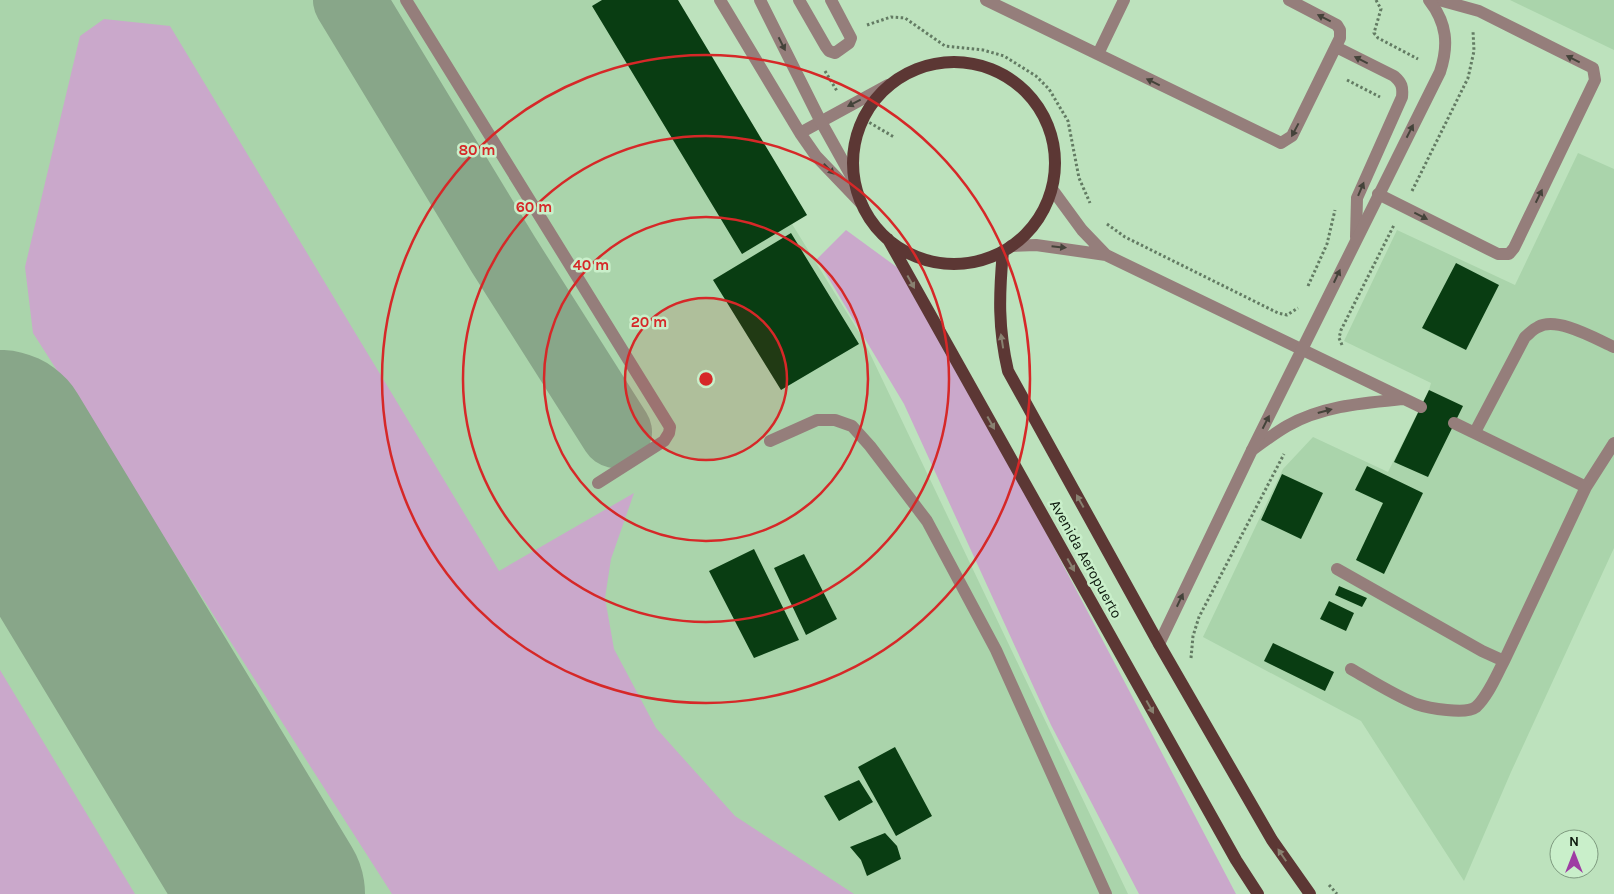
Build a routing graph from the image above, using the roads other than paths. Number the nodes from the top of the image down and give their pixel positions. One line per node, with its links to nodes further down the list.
1 (406, 0): 33 (street)
2 (720, 0): 15 (street)
3 (760, 0): 14 (street, one-way to 14)
4 (799, 0): 5 (street)
5 (831, 0)
6 (986, 0): 12 (street)
7 (1124, 0): 12 (street)
8 (1289, 0): 11 (street, one-way to 8)
9 (1429, 0): 18 (street, one-way to 9)
10 (1439, 0): 18 (street, one-way to 10)
11 (1336, 47): 12 (street, one-way to 12); 20 (street, one-way to 11)
12 (1098, 54)
13 (888, 85): 14 (street, one-way to 14); 16 (main road); 17 (main road)
14 (820, 120): 15 (street); 16 (street)
15 (800, 133): 19 (street, one-way to 19)
16 (854, 181): 19 (main road)
17 (1052, 189): 22 (main road); 23 (street)
18 (1378, 194): 20 (street)
19 (861, 203): 21 (main road)
20 (1356, 237): 25 (street, one-way to 20)
21 (888, 239): 22 (main road); 40 (main road, Avenida Aeropuerto, one-way to 40)
22 (1007, 249): 23 (street, one-way to 23); 36 (main road, Avenida Aeropuerto, one-way to 22)
23 (1106, 255): 25 (street)
24 (1614, 347): 29 (street)
25 (1302, 350): 26 (street); 32 (street, one-way to 25)
26 (1404, 399): 27 (street); 32 (street, one-way to 26)
27 (1421, 406)
28 (1454, 423): 29 (street)
29 (1475, 432): 34 (street)
30 (770, 441): 39 (street)
31 (1614, 443): 34 (street)
32 (1252, 450): 36 (street, one-way to 32)
33 (598, 483)
34 (1586, 487): 37 (street)
35 (1336, 569): 37 (street)
36 (1159, 644): 41 (main road, Avenida Aeropuerto, one-way to 36)
37 (1504, 661): 38 (street)
38 (1351, 669)
39 (1106, 894)
40 (1258, 894)
41 (1310, 894)

